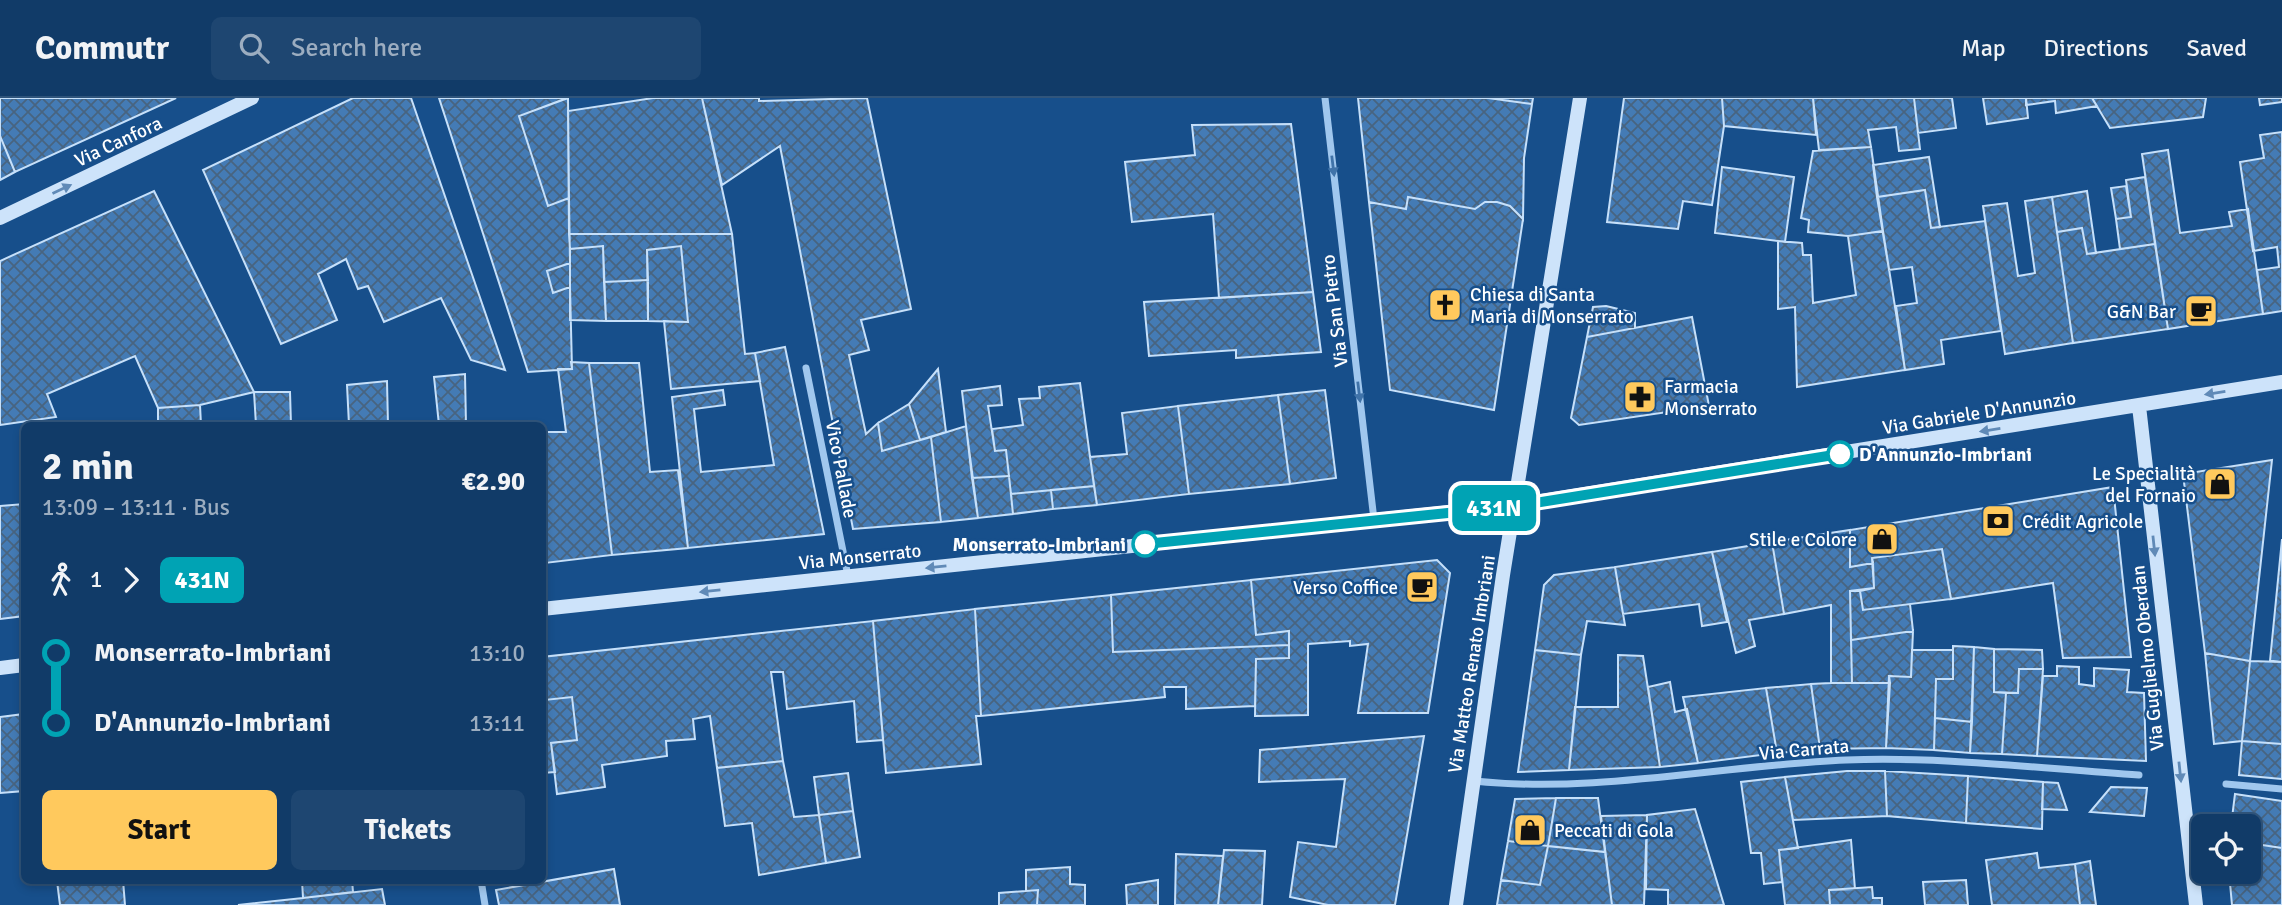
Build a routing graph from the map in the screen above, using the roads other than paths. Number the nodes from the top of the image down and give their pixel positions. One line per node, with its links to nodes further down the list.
1 (253, 98): 4 (main road, Via Canfora, one-way to 1)
2 (1325, 98): 9 (street, Via San Pietro, one-way to 9)
3 (1580, 98): 8 (main road, Via Matteo Renato Imbriani)
4 (0, 218)
5 (806, 368): 10 (street, Vico Pallade)
6 (2282, 382): 7 (main road, Via Gabriele D'Annunzio, one-way to 7)
7 (2139, 405): 8 (main road, Via Gabriele D'Annunzio, one-way to 8); 21 (main road, Via Guglielmo Oberdan, one-way to 21)
8 (1516, 506): 9 (main road, Via Monserrato); 15 (main road, Via Matteo Renato Imbriani)
9 (1374, 520): 10 (main road, Via Monserrato, one-way to 10)
10 (848, 576): 11 (main road, Via Monserrato, one-way to 11)
11 (546, 609)
12 (21, 665): 13 (main road)
13 (0, 668)
14 (2139, 775): 15 (street, Via Carrata)
15 (1473, 781): 20 (main road, Via Matteo Renato Imbriani)
16 (2226, 784): 17 (street)
17 (2282, 789)
18 (482, 884): 19 (street)
19 (485, 905)
20 (1456, 905)
21 (2196, 905)

